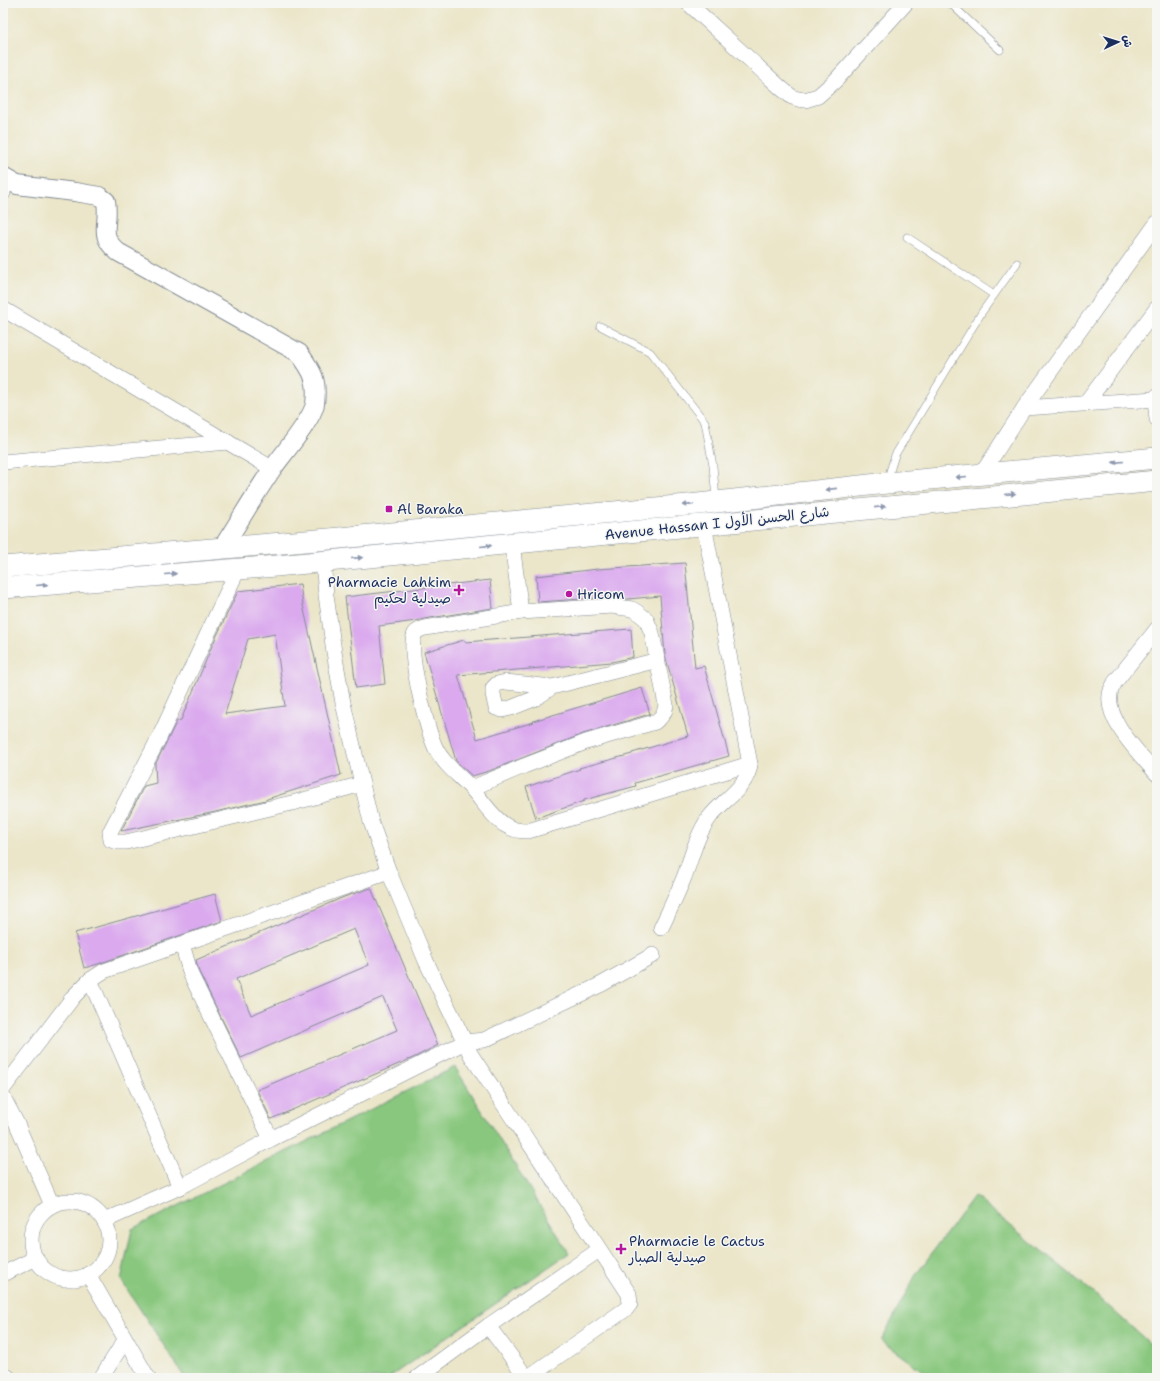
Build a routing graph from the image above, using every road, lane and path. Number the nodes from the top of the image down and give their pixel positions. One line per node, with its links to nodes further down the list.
1 (688, 3): 2 (street)
2 (906, 3)
3 (950, 3): 4 (lane)
4 (1000, 50)
5 (4, 183): 20 (street)
6 (1157, 223): 15 (street)
7 (907, 237): 9 (lane)
8 (1017, 263): 9 (lane)
9 (994, 295): 23 (lane)
10 (1157, 308): 14 (street)
11 (3, 309): 17 (street)
12 (600, 326): 24 (lane)
13 (1156, 397): 14 (street); 16 (street)
14 (1086, 403): 15 (street)
15 (1024, 408): 21 (street)
16 (1157, 419)
17 (228, 442): 19 (street); 20 (street)
18 (1157, 458): 21 (main road, one-way to 21)
19 (3, 462)
20 (272, 469): 27 (street)
21 (982, 475): 23 (main road, one-way to 23)
22 (1157, 481): 25 (main road, Avenue Hassan I شارع الحسن الأول, one-way to 22)
23 (887, 483): 24 (main road, one-way to 24)
24 (717, 502): 27 (main road, one-way to 27)
25 (704, 525): 26 (main road, Avenue Hassan I شارع الحسن الأول); 36 (street)
26 (512, 544): 28 (main road, Avenue Hassan I شارع الحسن الأول, one-way to 26); 32 (street)
27 (222, 548): 29 (main road)
28 (323, 561): 30 (main road, Avenue Hassan I شارع الحسن الأول); 38 (street)
29 (3, 567)
30 (238, 569): 31 (main road, Avenue Hassan I شارع الحسن الأول, one-way to 30); 38 (street)
31 (3, 588)
32 (521, 612): 34 (street); 39 (street)
33 (1157, 629): 37 (street)
34 (658, 660): 35 (street); 39 (street)
35 (552, 687)
36 (750, 764): 39 (street); 41 (street)
37 (1156, 771)
38 (362, 784): 40 (street)
39 (472, 788)
40 (389, 872): 42 (street); 45 (street)
41 (662, 928)
42 (182, 944): 44 (street); 48 (street)
43 (653, 956): 45 (street)
44 (90, 980): 46 (street); 49 (street)
45 (465, 1042): 48 (street); 52 (street)
46 (3, 1089)
47 (3, 1097): 50 (street)
48 (271, 1140): 49 (street)
49 (180, 1187): 51 (street)
50 (52, 1205): 51 (street); 53 (street)
51 (104, 1222): 55 (street)
52 (599, 1250): 56 (street); 63 (street)
53 (36, 1258): 54 (street); 55 (street)
54 (3, 1274)
55 (88, 1274): 57 (street)
56 (488, 1326): 62 (street); 63 (street)
57 (125, 1340): 60 (street); 61 (street)
58 (3, 1374): 59 (street)
59 (9, 1378)
60 (101, 1378)
61 (148, 1378)
62 (417, 1378)
63 (527, 1378)

